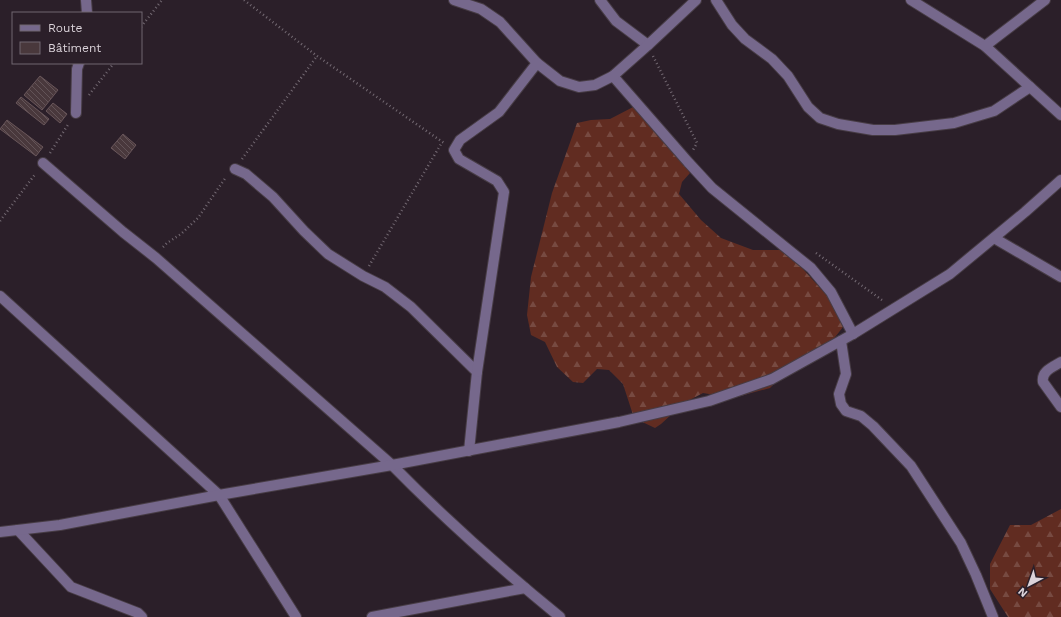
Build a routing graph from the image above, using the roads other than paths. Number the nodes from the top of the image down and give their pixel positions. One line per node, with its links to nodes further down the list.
1 (86, 0): 8 (street)
2 (454, 0): 11 (street)
3 (600, 0): 9 (street)
4 (696, 0): 9 (street)
5 (716, 0): 14 (street)
6 (911, 0): 10 (street)
7 (1045, 0): 10 (street)
8 (87, 12)
9 (648, 45): 13 (street)
10 (985, 46): 14 (street)
11 (537, 63): 13 (street); 26 (street)
12 (79, 64): 15 (street)
13 (613, 76): 23 (street)
14 (1030, 87): 16 (street)
15 (76, 113)
16 (1061, 115)
17 (43, 164): 29 (street)
18 (235, 169): 26 (street)
19 (1061, 180): 20 (street)
20 (994, 238): 21 (street); 23 (street)
21 (1061, 277)
22 (0, 296): 30 (street)
23 (853, 334): 24 (street)
24 (841, 340): 28 (street); 38 (street)
25 (1061, 362): 27 (street)
26 (477, 372): 28 (street)
27 (1061, 407)
28 (469, 450): 29 (street)
29 (392, 465): 30 (street); 33 (street)
30 (219, 495): 31 (street); 35 (street)
31 (18, 530): 32 (street); 34 (street)
32 (0, 532)
33 (525, 588): 36 (street); 37 (street)
34 (142, 617)
35 (296, 617)
36 (372, 617)
37 (560, 617)
38 (993, 617)

